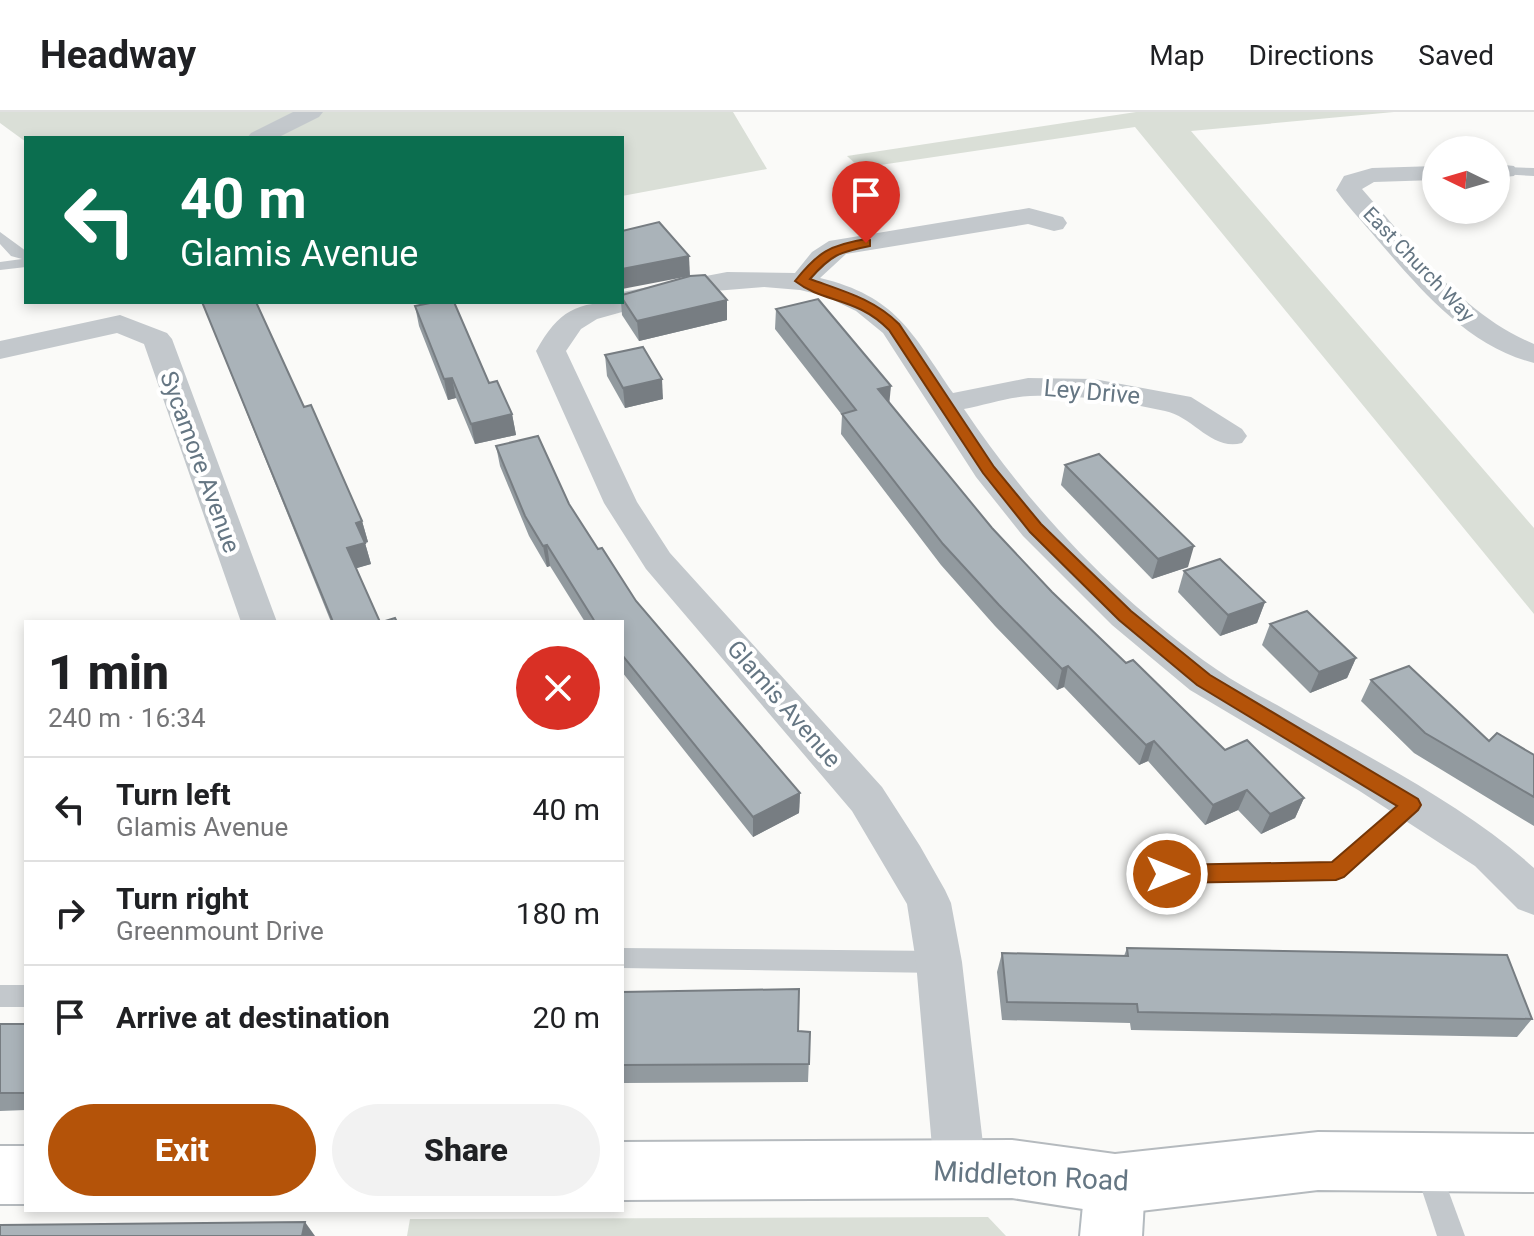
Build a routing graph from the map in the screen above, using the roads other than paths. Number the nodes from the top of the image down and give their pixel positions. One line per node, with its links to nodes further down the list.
1 (311, 112): 2 (street)
2 (263, 136)
3 (1510, 171): 4 (lane)
4 (1534, 172)
5 (1422, 174): 16 (street, East Church Way)
6 (1054, 223): 11 (street)
7 (0, 236): 8 (lane)
8 (24, 255)
9 (24, 263): 10 (lane)
10 (0, 266)
11 (802, 281): 12 (street, Glamis Avenue); 17 (street, Glamis Avenue)
12 (624, 301)
13 (615, 304): 24 (street, Glamis Avenue)
14 (118, 313): 15 (street); 19 (street, Sycamore Avenue)
15 (0, 350)
16 (1534, 354)
17 (944, 404): 18 (street, Ley Drive); 20 (street, Glamis Avenue)
18 (1231, 436)
19 (258, 620)
20 (1411, 805): 21 (lane); 22 (street, Glamis Avenue)
21 (1167, 874)
22 (1534, 896)
23 (624, 958): 24 (lane)
24 (939, 962): 29 (street, Glamis Avenue)
25 (0, 996): 26 (lane)
26 (24, 996)
27 (1426, 1162): 28 (main road, Middleton Road); 33 (main road, Middleton Road); 34 (lane)
28 (1534, 1163)
29 (960, 1170): 30 (main road, Middleton Road); 33 (main road, Middleton Road)
30 (624, 1171)
31 (0, 1175): 32 (main road)
32 (24, 1175)
33 (1113, 1210)
34 (1451, 1236)

